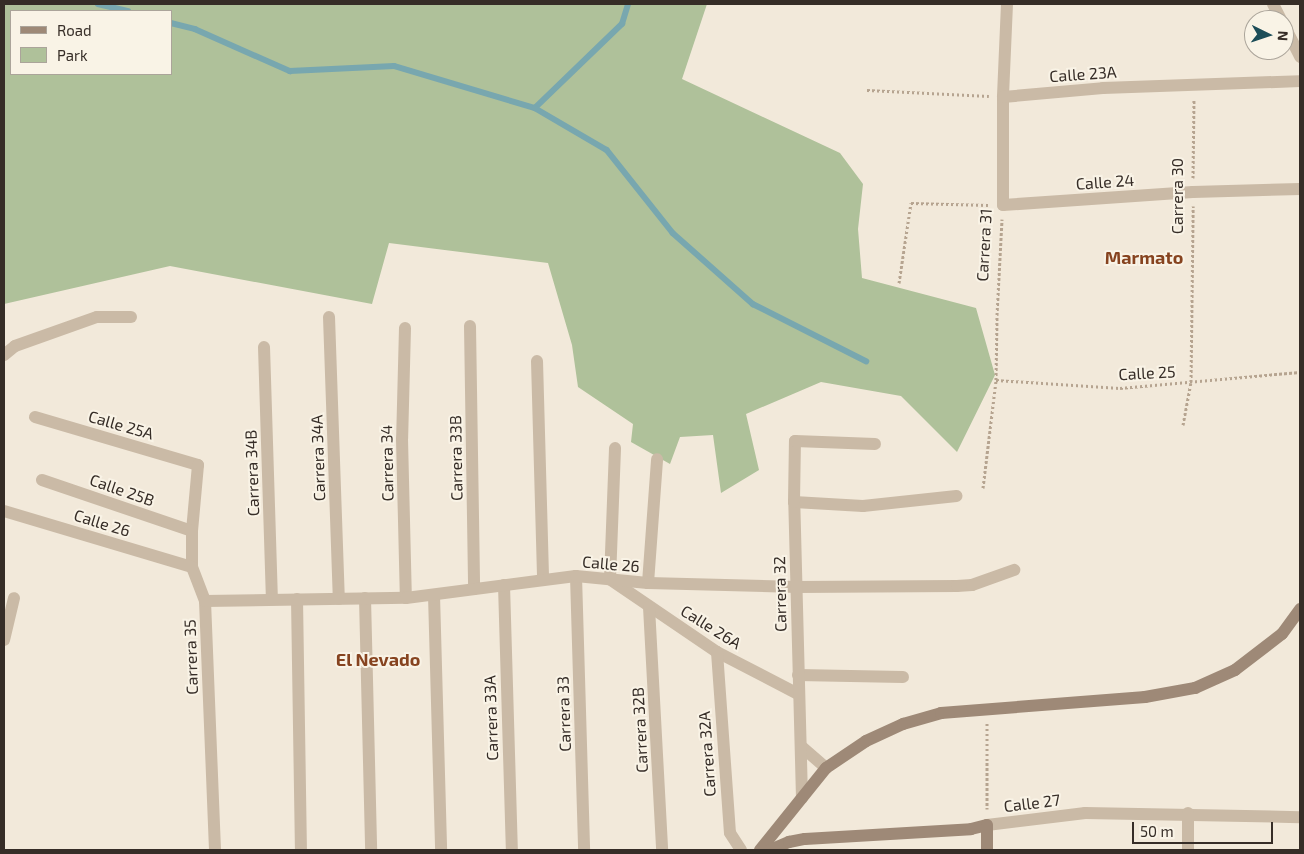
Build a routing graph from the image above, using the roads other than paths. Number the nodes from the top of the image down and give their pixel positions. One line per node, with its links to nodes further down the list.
1 (1007, 4): 5 (street, Carrera 31)
2 (1294, 45): 3 (street)
3 (1300, 57)
4 (1300, 81): 5 (street, Calle 23A)
5 (1003, 97): 7 (street, Carrera 31)
6 (1300, 189): 7 (street, Calle 24)
7 (1003, 206)
8 (132, 316): 13 (street)
9 (329, 317): 36 (street, Carrera 34A)
10 (470, 326): 33 (street, Carrera 33B)
11 (405, 328): 38 (street, Carrera 34)
12 (264, 347): 39 (street, Carrera 34B)
13 (4, 355)
14 (537, 361): 29 (street)
15 (34, 417): 19 (street, Calle 25A)
16 (875, 444): 22 (street, Carrera 32)
17 (615, 448): 28 (street)
18 (657, 459): 30 (street)
19 (198, 464): 24 (street, Carrera 35)
20 (42, 480): 24 (street, Calle 25B)
21 (956, 496): 22 (street)
22 (794, 502): 32 (street, Carrera 32)
23 (4, 511): 25 (street, Calle 26)
24 (192, 531): 25 (street, Carrera 35)
25 (192, 567): 41 (street, Carrera 35)
26 (1014, 570): 32 (street, Calle 26)
27 (576, 576): 28 (street, Calle 26); 29 (street, Calle 26); 61 (street, Carrera 33)
28 (610, 579): 30 (street, Calle 26); 42 (street, Calle 26A)
29 (543, 580): 31 (street, Calle 26)
30 (648, 583): 32 (street, Calle 26)
31 (504, 585): 33 (street, Calle 26); 60 (street, Carrera 33A)
32 (797, 587): 46 (street, Carrera 32)
33 (474, 589): 34 (street, Calle 26)
34 (434, 595): 38 (street, Calle 26); 59 (street)
35 (14, 598): 44 (street)
36 (339, 598): 37 (street, Calle 26); 40 (street, Calle 26)
37 (365, 598): 38 (street, Calle 26); 58 (street)
38 (406, 598)
39 (272, 599): 40 (street, Calle 26); 41 (street, Calle 26)
40 (297, 599): 57 (street)
41 (205, 601): 56 (street, Carrera 35)
42 (649, 607): 45 (street, Calle 26A); 62 (street, Carrera 32B)
43 (1300, 609): 50 (main road)
44 (4, 640)
45 (717, 652): 48 (street, Calle 26A); 63 (street, Carrera 32A)
46 (798, 675): 47 (street); 48 (street, Carrera 32)
47 (903, 677)
48 (798, 694): 49 (street, Carrera 32)
49 (802, 747): 50 (street); 51 (street, Carrera 32)
50 (826, 768): 51 (main road)
51 (802, 798): 64 (main road)
52 (1188, 813): 53 (street, Calle 27); 54 (street, Calle 27); 67 (street)
53 (1300, 817)
54 (987, 825): 55 (main road, Calle 27); 66 (main road)
55 (805, 845): 65 (main road, Calle 27)
56 (215, 850)
57 (300, 850)
58 (371, 850)
59 (441, 850)
60 (512, 850)
61 (584, 850)
62 (662, 850)
63 (741, 850)
64 (760, 850)
65 (770, 850)
66 (987, 850)
67 (1188, 850)

